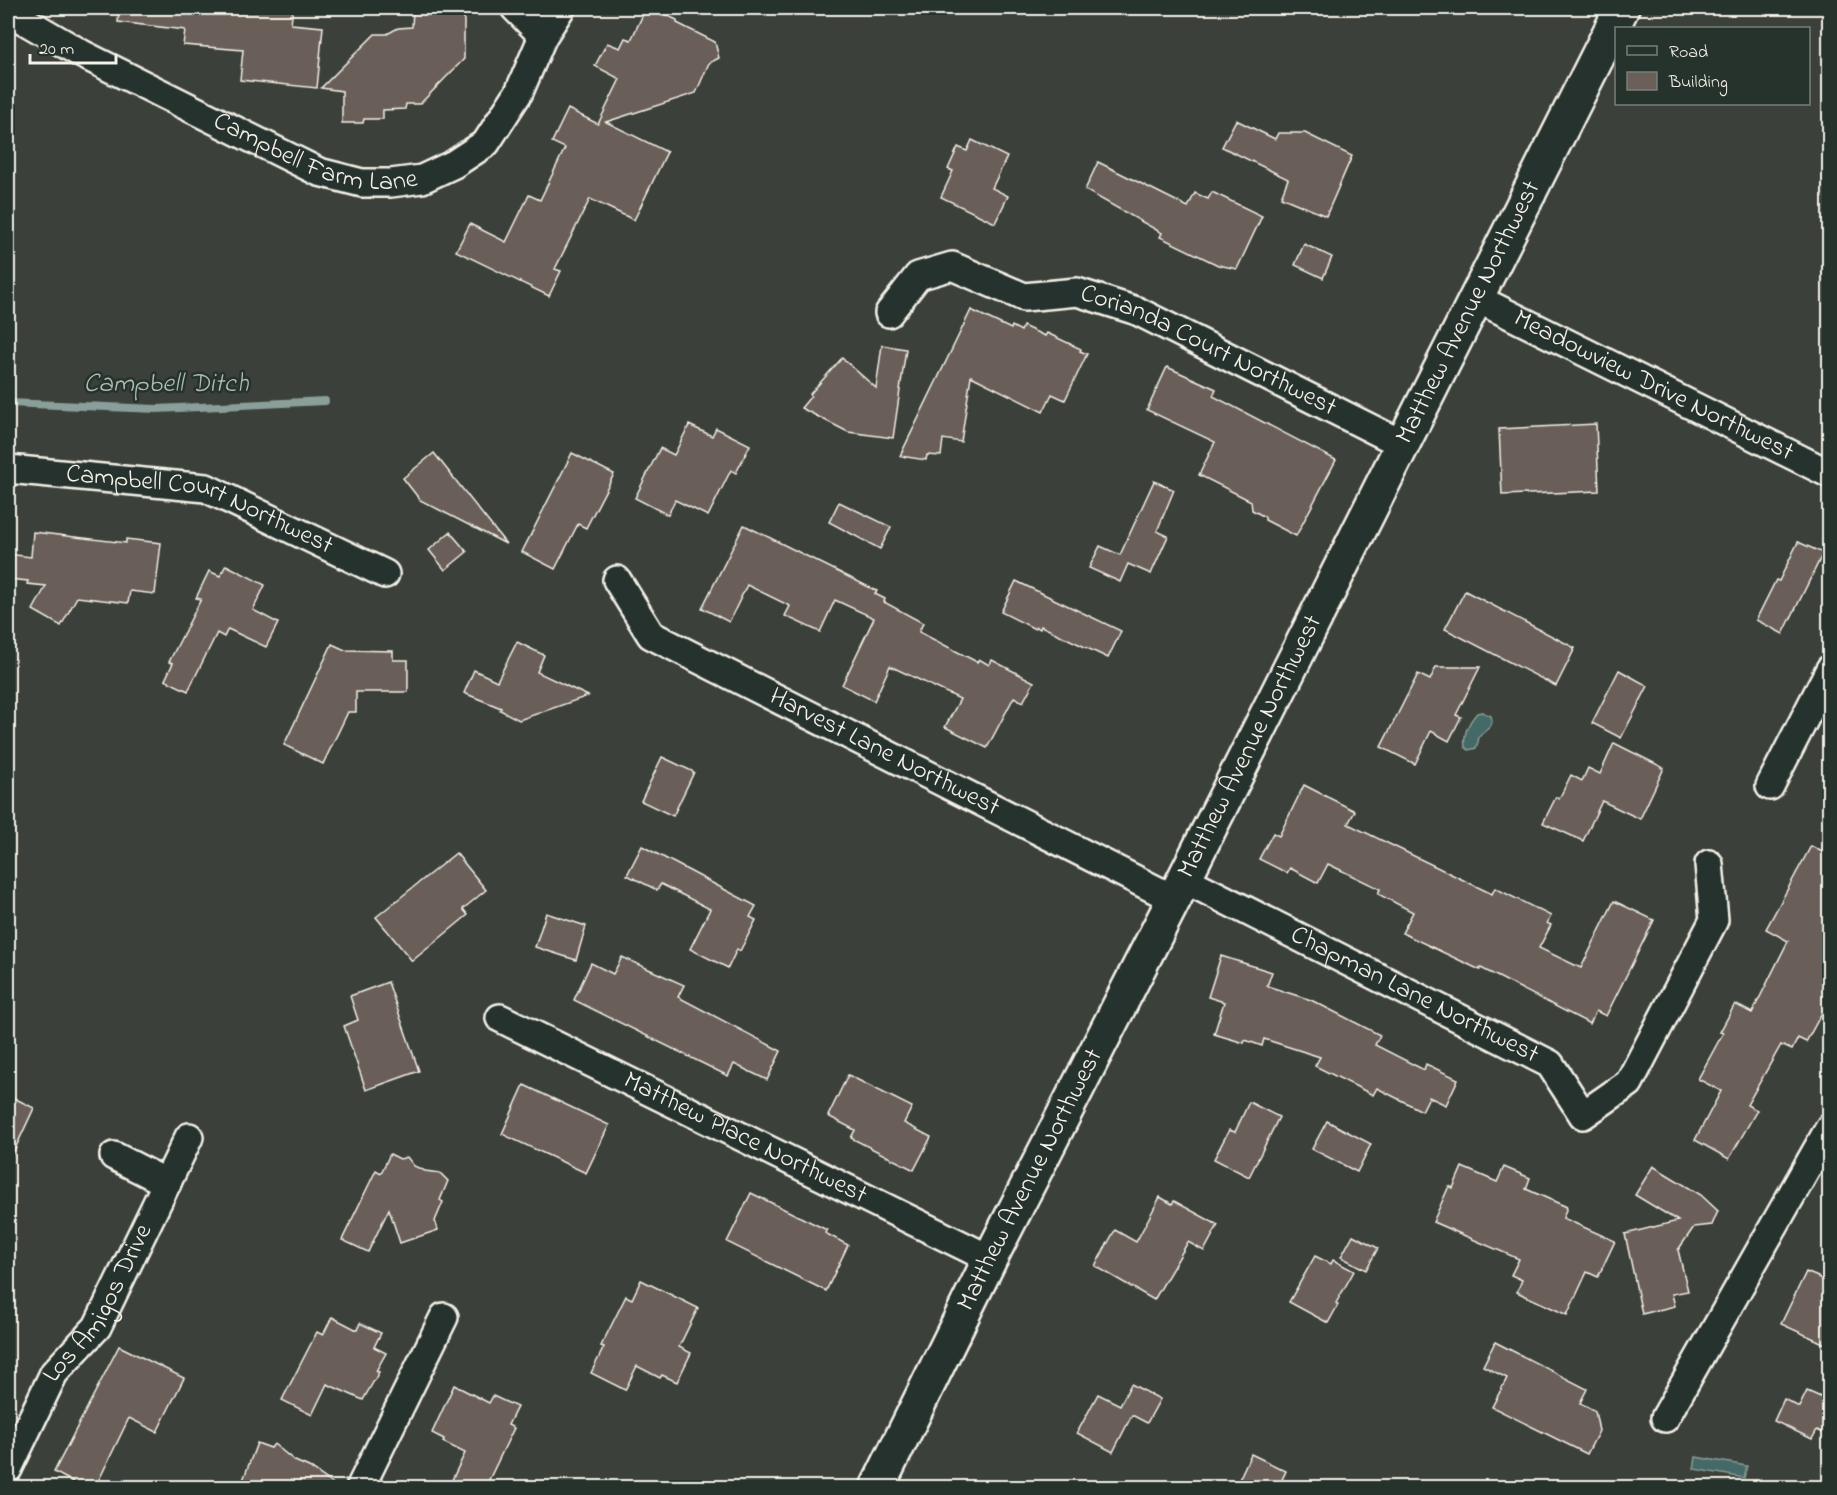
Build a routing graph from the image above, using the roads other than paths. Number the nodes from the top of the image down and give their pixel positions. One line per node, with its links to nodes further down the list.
1 (515, 8): 5 (street)
2 (561, 8): 5 (street, Campbell Farm Lane)
3 (1622, 8): 6 (street, Matthew Avenue Northwest)
4 (8, 11): 5 (street, Campbell Farm Lane)
5 (543, 36)
6 (1476, 298): 8 (street, Matthew Avenue Northwest); 10 (street, Meadowview Drive Northwest)
7 (889, 314): 8 (street, Corianda Court Northwest)
8 (1402, 444): 16 (street, Matthew Avenue Northwest)
9 (8, 469): 11 (street, Campbell Court Northwest)
10 (1830, 474)
11 (385, 574)
12 (617, 580): 16 (street, Harvest Lane Northwest)
13 (1830, 669): 14 (street)
14 (1770, 786)
15 (1709, 864): 16 (street, Chapman Lane Northwest)
16 (1179, 889): 22 (street, Matthew Avenue Northwest)
17 (500, 1018): 22 (street, Matthew Place Northwest)
18 (1830, 1127): 24 (street)
19 (189, 1137): 21 (street, Los Amigos Drive)
20 (114, 1156): 21 (street)
21 (167, 1183): 25 (street, Los Amigos Drive)
22 (990, 1258): 27 (street, Matthew Avenue Northwest)
23 (444, 1317): 26 (street)
24 (1665, 1418)
25 (8, 1469)
26 (360, 1488)
27 (877, 1488)

